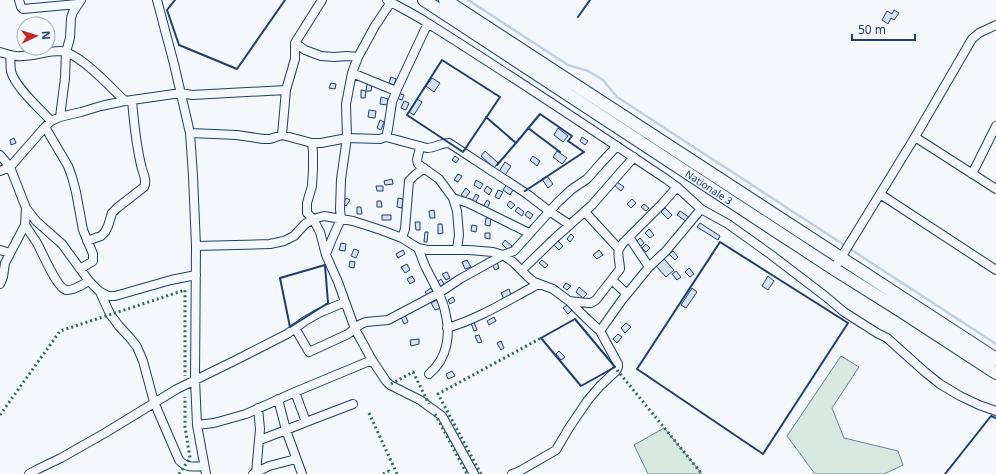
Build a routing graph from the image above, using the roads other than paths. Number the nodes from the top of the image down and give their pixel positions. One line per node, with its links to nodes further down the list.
1 (19, 0): 7 (street)
2 (157, 0): 18 (street)
3 (322, 0): 10 (street)
4 (424, 0): 62 (main road, Nationale 3)
5 (445, 0): 62 (main road, Nationale 3)
6 (389, 1): 8 (street); 14 (street)
7 (79, 2): 12 (street)
8 (428, 23): 17 (street); 30 (street)
9 (996, 25): 27 (street)
10 (295, 43): 14 (street); 16 (street)
11 (0, 52): 13 (street)
12 (66, 52): 13 (street); 19 (street); 20 (street)
13 (10, 55): 21 (street)
14 (358, 57): 15 (street)
15 (352, 73): 17 (street); 28 (street)
16 (286, 90): 18 (street); 25 (street)
17 (396, 91): 26 (street)
18 (181, 93): 19 (street); 24 (street)
19 (129, 100): 20 (street); 53 (street)
20 (60, 117): 21 (street)
21 (51, 121): 23 (street)
22 (996, 126): 37 (street)
23 (45, 127): 34 (street); 53 (street)
24 (190, 133): 25 (street); 54 (street)
25 (282, 135): 29 (street)
26 (386, 137): 28 (street); 31 (street)
27 (915, 137): 37 (street); 40 (street)
28 (347, 138): 29 (street); 47 (street)
29 (312, 143): 46 (street)
30 (617, 146): 33 (street); 44 (street)
31 (420, 147): 35 (street); 44 (street)
32 (0, 155): 34 (street)
33 (634, 157): 38 (street); 45 (street)
34 (10, 167): 36 (street); 42 (street)
35 (424, 168): 41 (street); 52 (street)
36 (0, 171)
37 (972, 174): 39 (street)
38 (677, 187): 43 (street); 51 (street)
39 (996, 189)
40 (880, 194): 62 (street); 66 (street)
41 (453, 198): 50 (street); 56 (street)
42 (26, 208): 48 (street); 64 (street)
43 (701, 209): 63 (street); 93 (street)
44 (549, 211): 49 (street); 50 (street)
45 (585, 212): 49 (street); 57 (street)
46 (313, 219): 47 (street); 54 (street); 60 (street)
47 (341, 219): 52 (street); 60 (street)
48 (25, 225): 59 (street); 69 (street)
49 (570, 225): 65 (street)
50 (529, 234): 61 (street)
51 (629, 237): 57 (street); 63 (street)
52 (402, 238): 55 (street)
53 (87, 241): 64 (street)
54 (196, 246): 67 (street)
55 (418, 248): 56 (street); 73 (street)
56 (457, 249): 61 (street)
57 (619, 249): 68 (street)
58 (0, 250): 59 (street)
59 (10, 253): 70 (street)
60 (326, 255): 76 (street)
61 (503, 255): 65 (street); 73 (street)
62 (838, 264): 82 (main road, Nationale 3); 85 (main road, Nationale 3)
63 (649, 266): 74 (street)
64 (80, 269): 69 (street)
65 (522, 270): 71 (street)
66 (996, 270)
67 (196, 275): 72 (street); 87 (street)
68 (612, 280): 74 (street); 75 (street)
69 (89, 281): 72 (street)
70 (0, 284)
71 (538, 284): 75 (street); 78 (street)
72 (99, 291): 90 (street)
73 (439, 293): 78 (street); 79 (street)
74 (627, 294): 80 (street)
75 (569, 301): 80 (street)
76 (345, 302): 77 (street); 79 (street)
77 (295, 328): 79 (street); 87 (street)
78 (447, 328): 86 (street)
79 (355, 329): 81 (street)
80 (600, 331): 106 (street)
81 (364, 347): 83 (street); 84 (street)
82 (996, 359)
83 (372, 360): 84 (street); 105 (street)
84 (358, 365): 88 (street)
85 (996, 373)
86 (429, 374)
87 (195, 380): 90 (street); 95 (street)
88 (295, 392): 89 (street); 94 (street)
89 (278, 399): 92 (street); 96 (street)
90 (154, 402): 101 (street); 103 (street)
91 (353, 404): 94 (street)
92 (258, 408): 95 (street); 97 (street)
93 (996, 410)
94 (306, 422): 96 (street)
95 (197, 425): 101 (street)
96 (286, 430): 97 (street); 99 (street)
97 (260, 440): 98 (street)
98 (258, 458): 100 (street); 102 (street)
99 (296, 459): 100 (street); 104 (street)
100 (269, 466): 102 (street)
101 (205, 470)
102 (254, 473)
103 (29, 474)
104 (302, 474)
105 (474, 474)
106 (512, 474)

